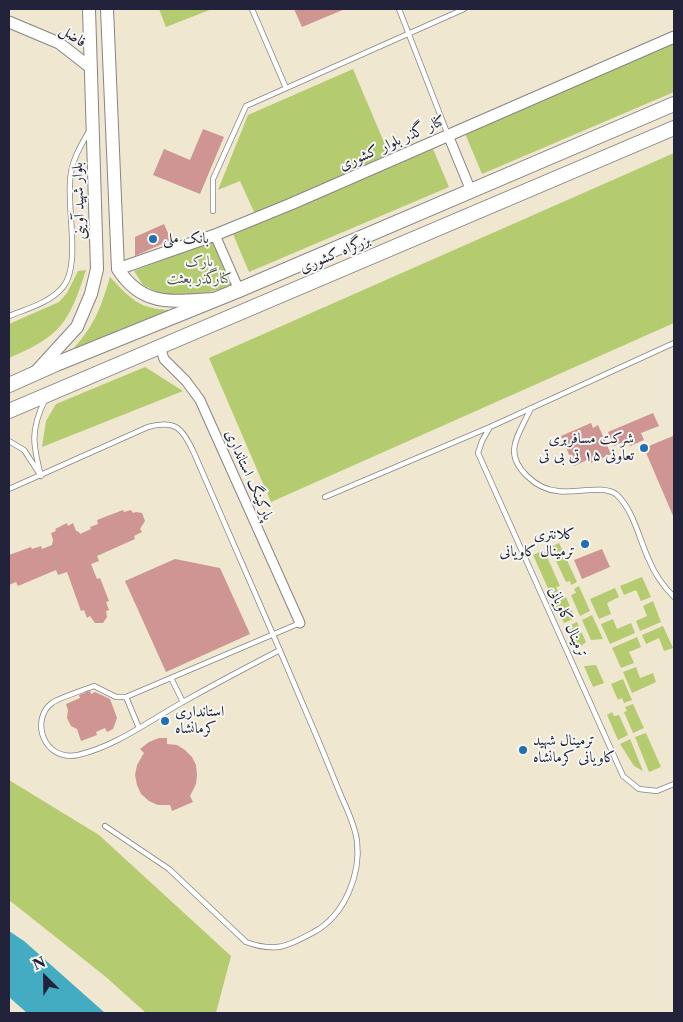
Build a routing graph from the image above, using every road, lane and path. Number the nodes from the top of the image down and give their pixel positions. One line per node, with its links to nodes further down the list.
1 (89, 9): 9 (main road, بلوار شهید آوینی)
2 (107, 9): 19 (main road)
3 (252, 9): 10 (lane)
4 (399, 9): 7 (lane)
5 (464, 9): 7 (lane)
6 (9, 22): 9 (street, فاضل)
7 (408, 33): 10 (lane); 14 (lane)
8 (674, 37): 14 (street, کنار گذر بلوار کشوری)
9 (91, 68): 12 (main road, بلوار شهید آوینی)
10 (286, 88): 16 (lane)
11 (674, 104): 15 (highway, بزرگراه کشوری)
12 (93, 123): 18 (main road, بلوار شهید آوینی); 22 (lane)
13 (674, 128): 24 (highway, بزرگراه کشوری)
14 (448, 135): 15 (street); 17 (street, کنار گذر بلوار کشوری)
15 (471, 191): 20 (highway, بزرگراه کشوری)
16 (213, 211)
17 (215, 235): 19 (street, کنار گذر بلوار کشوری); 20 (street)
18 (97, 269): 19 (main road); 25 (main road, بلوار شهید آوینی)
19 (118, 270): 21 (main road)
20 (239, 290): 21 (highway, بزرگراه کشوری)
21 (216, 298): 25 (highway, بزرگراه کشوری)
22 (9, 316)
23 (674, 343): 28 (lane)
24 (160, 347): 27 (highway, بزرگراه کشوری); 36 (street, پارکینگ استانداری)
25 (35, 373): 26 (highway, بزرگراه کشوری)
26 (9, 385)
27 (48, 393): 29 (highway, بزرگراه کشوری); 32 (lane)
28 (531, 408): 30 (lane); 35 (lane)
29 (9, 411)
30 (490, 427): 34 (lane); 43 (lane, ترمینال کاویانی)
31 (9, 442): 32 (lane)
32 (41, 476): 33 (lane); 37 (lane)
33 (9, 489)
34 (326, 498)
35 (674, 598)
36 (300, 623): 37 (lane)
37 (274, 635): 38 (lane); 39 (lane)
38 (280, 650): 41 (lane); 44 (lane)
39 (171, 678): 40 (lane); 41 (lane)
40 (126, 697): 42 (lane); 42 (lane)
41 (183, 702): 42 (lane)
42 (139, 728)
43 (674, 784)
44 (105, 826)

